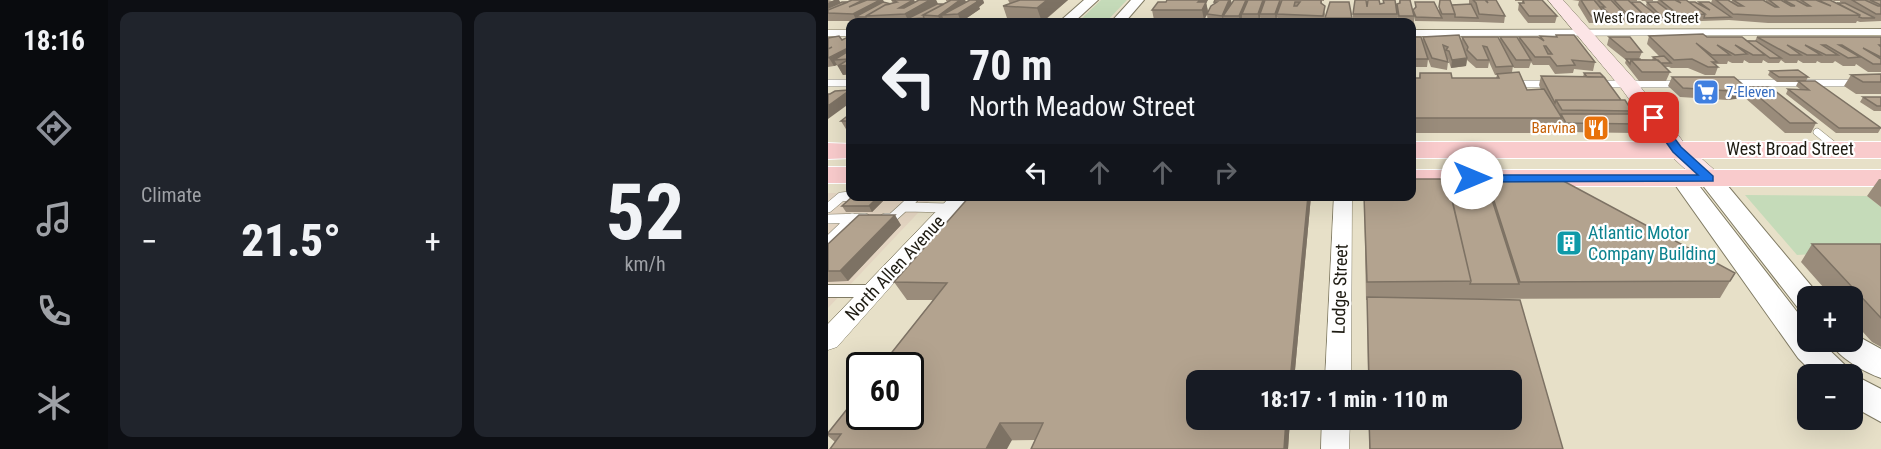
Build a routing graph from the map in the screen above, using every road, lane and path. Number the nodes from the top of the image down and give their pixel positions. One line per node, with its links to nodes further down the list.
1 (1092, 0): 4 (street)
2 (1138, 0): 5 (street)
3 (1555, 0): 10 (main road)
4 (1071, 18)
5 (1122, 18)
6 (1881, 32): 10 (street, West Grace Street)
7 (828, 33): 8 (street)
8 (846, 33)
9 (1416, 33): 10 (street, West Grace Street)
10 (1584, 33): 18 (main road)
11 (828, 83): 12 (lane)
12 (846, 83)
13 (1722, 83): 14 (lane)
14 (1881, 83)
15 (1503, 84): 16 (lane)
16 (1561, 84)
17 (1584, 84): 18 (lane)
18 (1628, 84): 19 (lane); 21 (main road)
19 (1687, 84)
20 (1817, 132): 23 (lane)
21 (1677, 149): 22 (main road, West Broad Street); 23 (main road, West Broad Street); 31 (main road)
22 (1416, 150)
23 (1839, 150): 24 (main road, West Broad Street)
24 (1879, 150)
25 (828, 151): 26 (main road)
26 (846, 151)
27 (828, 175): 28 (main road)
28 (846, 175)
29 (1416, 178): 31 (main road, West Broad Street)
30 (1881, 178): 31 (main road, West Broad Street)
31 (1695, 179): 40 (street); 45 (street)
32 (846, 196): 36 (lane)
33 (1343, 201): 47 (street, Lodge Street)
34 (904, 202): 35 (lane); 37 (lane)
35 (956, 202): 42 (street, North Allen Avenue)
36 (828, 208)
37 (852, 218): 38 (lane); 39 (lane)
38 (828, 219)
39 (828, 241)
40 (1797, 289)
41 (828, 291): 42 (lane)
42 (873, 291): 43 (street, North Allen Avenue)
43 (828, 340)
44 (1861, 352): 46 (street)
45 (1824, 364)
46 (1881, 365)
47 (1338, 370)
48 (1863, 395): 49 (street)
49 (1881, 407)
50 (1336, 430): 51 (street)
51 (1335, 449)

